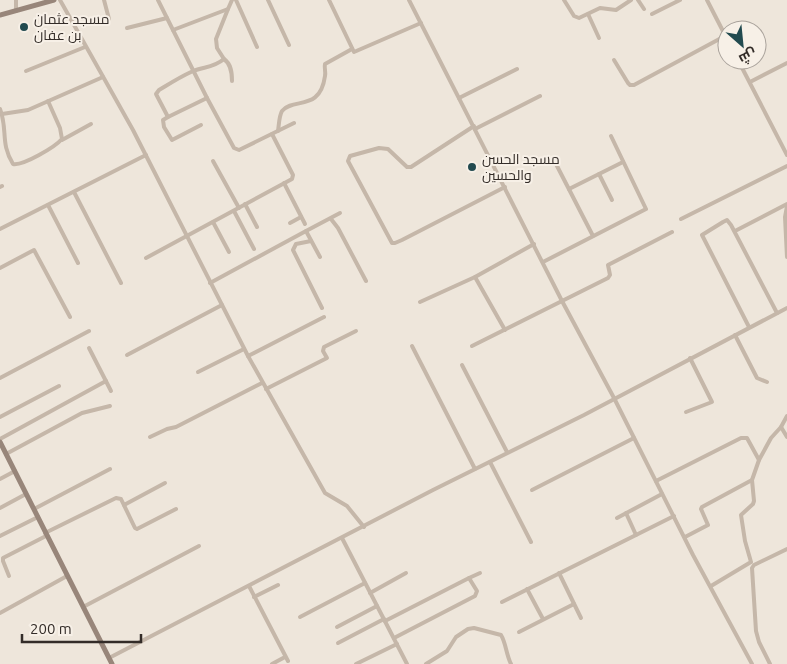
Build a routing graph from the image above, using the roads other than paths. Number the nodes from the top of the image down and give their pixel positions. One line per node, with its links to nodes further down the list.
1 (16, 0): 18 (street)
2 (54, 0): 18 (main road)
3 (60, 0): 32 (street)
4 (104, 0): 24 (street)
5 (158, 0): 23 (street)
6 (234, 0): 16 (street); 19 (street)
7 (268, 0): 31 (street)
8 (330, 0): 34 (street)
9 (410, 0): 26 (street)
10 (564, 0): 20 (street)
11 (631, 0): 20 (street)
12 (638, 0): 17 (street)
13 (680, 0): 15 (street)
14 (707, 0): 25 (street)
15 (673, 2): 21 (street)
16 (240, 8): 19 (street); 33 (street)
17 (644, 9)
18 (16, 11): 22 (main road)
19 (228, 11): 28 (street); 35 (street)
20 (588, 14): 29 (street)
21 (652, 14)
22 (0, 16)
23 (168, 18): 27 (street); 28 (street)
24 (109, 19)
25 (717, 20)
26 (421, 23): 34 (street); 47 (street)
27 (127, 28)
28 (173, 30): 41 (street)
29 (600, 38)
30 (717, 43): 36 (street)
31 (289, 45)
32 (85, 47): 40 (street); 42 (street)
33 (257, 47)
34 (352, 49): 56 (street)
35 (224, 59): 41 (street); 43 (street)
36 (614, 60)
37 (787, 63): 44 (street)
38 (517, 69): 47 (street)
39 (743, 70): 44 (street)
40 (26, 71)
41 (193, 71): 46 (street); 51 (street)
42 (103, 77): 48 (street); 60 (street)
43 (232, 81)
44 (750, 82): 61 (street)
45 (540, 96): 55 (street)
46 (207, 98): 51 (street); 57 (street)
47 (459, 98): 55 (street)
48 (48, 101): 50 (street); 59 (street)
49 (0, 108): 50 (street)
50 (2, 114): 59 (street)
51 (168, 117): 54 (street)
52 (294, 122): 56 (street)
53 (91, 124): 59 (street)
54 (201, 125)
55 (474, 128): 68 (street); 68 (street)
56 (278, 131): 57 (street)
57 (272, 134): 67 (street)
58 (611, 136): 63 (street)
59 (60, 141)
60 (146, 155): 70 (street); 89 (street)
61 (787, 155)
62 (213, 160): 75 (street)
63 (624, 162): 66 (street); 90 (street)
64 (556, 164): 69 (street)
65 (787, 166): 80 (street)
66 (599, 174): 69 (street); 71 (street)
67 (284, 183): 72 (street); 78 (street)
68 (504, 187): 92 (street)
69 (569, 189): 90 (street)
70 (74, 192): 73 (street); 104 (street)
71 (612, 200)
72 (245, 204): 75 (street); 84 (street)
73 (48, 205): 85 (street); 99 (street)
74 (787, 205): 87 (street); 96 (street)
75 (239, 208): 76 (street)
76 (234, 211): 81 (street); 93 (street)
77 (340, 213): 79 (street)
78 (302, 217): 82 (street); 83 (street)
79 (331, 219): 86 (street); 102 (street)
80 (681, 219)
81 (213, 222): 89 (street); 94 (street)
82 (290, 223)
83 (305, 224)
84 (257, 227)
85 (0, 229)
86 (306, 231): 91 (street); 103 (street)
87 (735, 231): 110 (street); 113 (street)
88 (672, 232): 105 (street)
89 (186, 236): 97 (street); 103 (street)
90 (593, 236): 98 (street)
91 (311, 241): 95 (street); 108 (street)
92 (534, 244): 98 (street); 101 (street)
93 (254, 249)
94 (229, 252)
95 (320, 257)
96 (787, 257)
97 (146, 258)
98 (543, 262): 105 (street)
99 (78, 263)
100 (0, 268): 112 (street)
101 (475, 277): 106 (street); 114 (street)
102 (366, 281)
103 (210, 282): 107 (street)
104 (121, 283)
105 (562, 301): 114 (street); 134 (street)
106 (420, 302)
107 (222, 305): 121 (street); 122 (street)
108 (322, 308)
109 (787, 308): 110 (street)
110 (777, 313): 113 (street)
111 (324, 317): 123 (street)
112 (70, 318)
113 (750, 327): 117 (street)
114 (506, 330): 119 (street)
115 (89, 331): 127 (street)
116 (356, 331): 132 (street)
117 (735, 335): 124 (street); 129 (street)
118 (412, 346): 149 (street)
119 (472, 346)
120 (89, 348): 128 (street)
121 (244, 349): 123 (street); 126 (street)
122 (126, 355)
123 (248, 356): 130 (street)
124 (690, 358): 134 (street); 136 (street)
125 (462, 365): 144 (street)
126 (198, 372)
127 (0, 378)
128 (106, 382): 133 (street); 143 (street)
129 (767, 382)
130 (262, 384): 132 (street); 140 (street)
131 (59, 386): 138 (street)
132 (266, 389): 166 (street)
133 (111, 391)
134 (614, 398): 142 (street); 144 (street)
135 (110, 406): 145 (street)
136 (686, 412)
137 (787, 416): 139 (street)
138 (0, 417)
139 (781, 426): 141 (street); 146 (street)
140 (150, 437)
141 (787, 437)
142 (634, 438): 153 (street); 155 (street)
143 (0, 441): 145 (main road)
144 (507, 452): 147 (street)
145 (6, 454): 150 (main road)
146 (759, 460): 152 (street); 153 (street)
147 (490, 462): 149 (street); 172 (street)
148 (110, 469): 161 (street)
149 (476, 469): 166 (street)
150 (15, 471): 151 (street); 156 (main road)
151 (0, 479)
152 (752, 480): 170 (street); 184 (street)
153 (656, 481): 157 (street)
154 (165, 483): 158 (street)
155 (532, 490)
156 (26, 494): 159 (street); 161 (main road)
157 (662, 494): 162 (street); 163 (street)
158 (124, 505): 160 (street); 167 (street)
159 (0, 508)
160 (176, 509)
161 (34, 510): 164 (main road)
162 (626, 513): 165 (street); 168 (street)
163 (674, 516): 168 (street); 170 (street)
164 (38, 517): 167 (main road); 169 (street)
165 (617, 518)
166 (364, 527): 171 (street)
167 (46, 535): 178 (street); 179 (main road)
168 (636, 535): 177 (street)
169 (0, 536)
170 (685, 537): 184 (street)
171 (342, 538): 181 (street); 183 (street)
172 (531, 542)
173 (199, 546): 191 (street)
174 (787, 549): 210 (street)
175 (406, 573): 186 (street)
176 (480, 573): 180 (street)
177 (559, 573): 185 (street); 189 (street)
178 (9, 576)
179 (67, 576): 191 (main road); 192 (street)
180 (469, 578): 195 (street); 199 (street)
181 (365, 583): 186 (street); 193 (street)
182 (278, 585): 187 (street)
183 (248, 586): 187 (street); 202 (street)
184 (711, 586): 209 (street)
185 (527, 589): 188 (street); 196 (street)
186 (370, 592): 190 (street)
187 (254, 597): 204 (street)
188 (502, 602)
189 (574, 604): 194 (street); 196 (street)
190 (377, 606): 195 (street); 197 (street)
191 (83, 607): 202 (main road)
192 (0, 613)
193 (300, 617)
194 (581, 618)
195 (385, 620): 199 (street); 200 (street)
196 (544, 620): 198 (street)
197 (337, 628)
198 (519, 632)
199 (394, 638): 201 (street)
200 (338, 643)
201 (397, 644): 205 (street); 206 (street)
202 (109, 658): 203 (main road)
203 (112, 664)
204 (272, 664)
205 (356, 664)
206 (407, 664)
207 (426, 664): 208 (street)
208 (511, 664)
209 (752, 664)
210 (770, 664)

